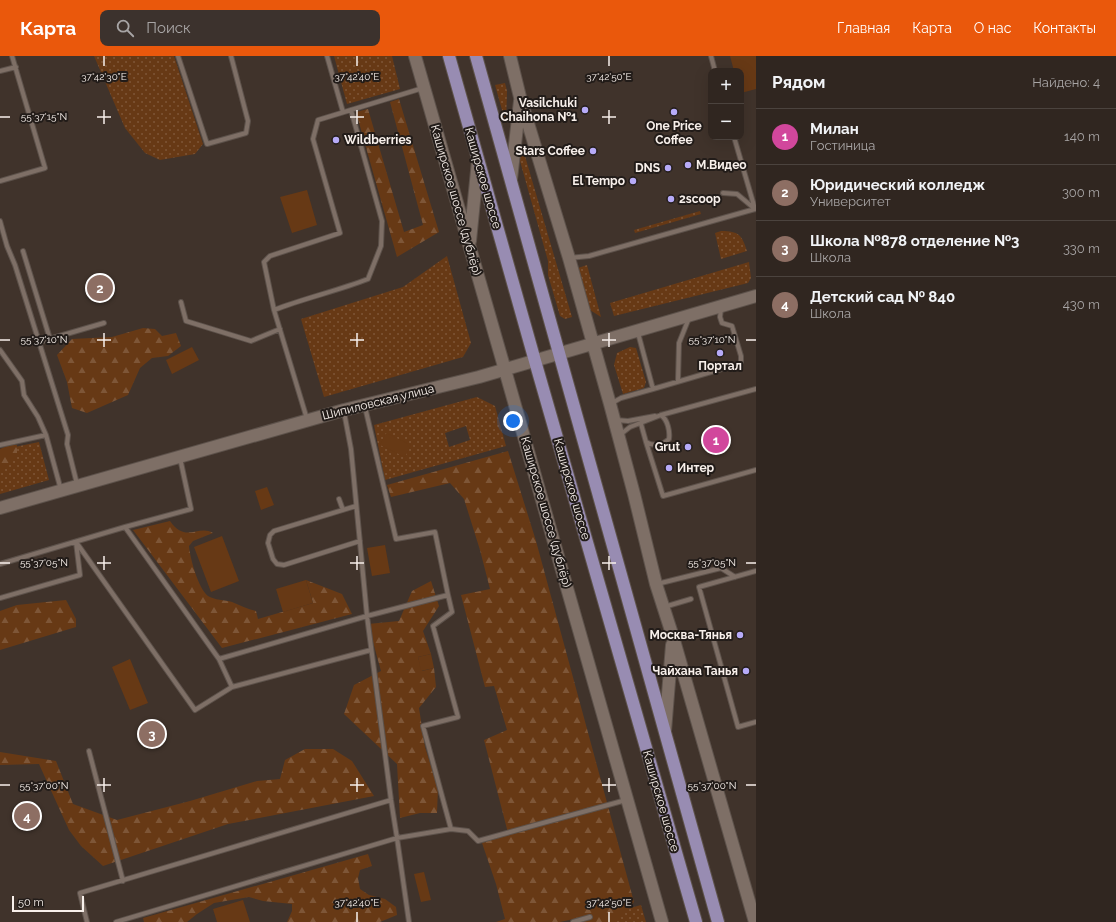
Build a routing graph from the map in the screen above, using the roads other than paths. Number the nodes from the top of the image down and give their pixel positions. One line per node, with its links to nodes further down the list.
1 (12, 56): 10 (lane)
2 (178, 56): 3 (lane)
3 (231, 56)
4 (327, 56): 16 (lane)
5 (415, 56): 13 (main road, Каширское шоссе (дублёр))
6 (449, 56): 18 (main road, Каширское шоссе)
7 (476, 56): 19 (main road, Каширское шоссе)
8 (510, 56): 14 (main road)
9 (711, 56): 11 (lane)
10 (16, 67): 12 (lane); 20 (lane)
11 (715, 68)
12 (0, 71)
13 (424, 88): 15 (lane); 24 (main road, Каширское шоссе (дублёр))
14 (520, 97): 19 (main road); 26 (main road)
15 (351, 110): 16 (lane); 30 (lane)
16 (343, 112): 30 (lane)
17 (735, 140): 22 (lane)
18 (478, 160): 24 (main road); 40 (main road, Каширское шоссе)
19 (511, 180): 39 (main road, Каширское шоссе)
20 (0, 181)
21 (723, 193): 22 (lane)
22 (756, 210): 26 (lane)
23 (0, 221): 36 (lane)
24 (469, 246): 41 (main road, Каширское шоссе (дублёр))
25 (23, 251): 35 (lane)
26 (569, 258): 37 (main road)
27 (756, 296): 29 (main road, Шипиловская улица)
28 (181, 302): 33 (lane)
29 (722, 306): 31 (main road, Шипиловская улица); 42 (lane)
30 (274, 310): 33 (lane)
31 (690, 315): 34 (main road, Шипиловская улица); 42 (lane)
32 (104, 323): 35 (lane)
33 (280, 328): 50 (lane)
34 (638, 331): 37 (main road, Шипиловская улица); 43 (lane)
35 (50, 339): 36 (lane)
36 (39, 342): 58 (lane)
37 (592, 343): 39 (main road, Шипиловская улица); 46 (main road)
38 (0, 350): 52 (lane)
39 (560, 353): 40 (main road, Шипиловская улица); 81 (main road, Каширское шоссе)
40 (534, 361): 41 (main road, Шипиловская улица); 94 (main road, Каширское шоссе)
41 (505, 370): 45 (main road, Шипиловская улица); 84 (main road, Каширское шоссе (дублёр))
42 (678, 381): 43 (lane)
43 (653, 388): 46 (lane)
44 (756, 389): 48 (lane)
45 (364, 404): 47 (main road, Шипиловская улица); 71 (lane)
46 (610, 404): 49 (main road)
47 (344, 410): 50 (main road, Шипиловская улица); 61 (lane)
48 (661, 416): 49 (lane); 51 (lane); 54 (lane)
49 (614, 419): 53 (main road)
50 (308, 420): 56 (main road, Шипиловская улица)
51 (641, 424): 53 (lane); 54 (lane)
52 (46, 435): 55 (lane); 59 (lane)
53 (619, 436): 70 (main road)
54 (646, 442): 57 (lane)
55 (0, 445)
56 (180, 456): 58 (main road, Шипиловская улица); 64 (lane)
57 (756, 470)
58 (78, 486): 59 (main road, Шипиловская улица)
59 (61, 490): 62 (main road, Шипиловская улица)
60 (340, 499): 63 (lane)
61 (356, 506): 63 (lane); 65 (lane)
62 (0, 508)
63 (343, 510): 65 (lane)
64 (125, 527): 66 (lane); 78 (lane)
65 (360, 541): 75 (lane)
66 (76, 542): 67 (lane); 72 (lane); 79 (lane)
67 (0, 564)
68 (756, 571): 69 (lane)
69 (735, 577): 70 (lane); 80 (lane)
70 (656, 584): 74 (main road)
71 (448, 594): 75 (lane); 85 (lane)
72 (0, 598)
73 (691, 599): 74 (lane)
74 (663, 607): 76 (main road)
75 (367, 616): 77 (lane); 78 (lane)
76 (673, 637): 81 (main road); 96 (main road)
77 (371, 650): 79 (lane); 83 (lane)
78 (219, 658): 79 (lane)
79 (232, 687)
80 (756, 722)
81 (664, 734): 95 (main road, Каширское шоссе)
82 (89, 751): 87 (lane)
83 (390, 800): 86 (lane); 87 (lane)
84 (628, 800): 85 (lane); 93 (main road, Каширское шоссе (дублёр))
85 (451, 829): 86 (lane)
86 (397, 838): 90 (lane); 91 (lane)
87 (123, 881): 89 (lane)
88 (590, 918): 92 (lane)
89 (87, 922)
90 (116, 922)
91 (409, 922)
92 (573, 922)
93 (662, 922)
94 (696, 922)
95 (718, 922)
96 (755, 922)

